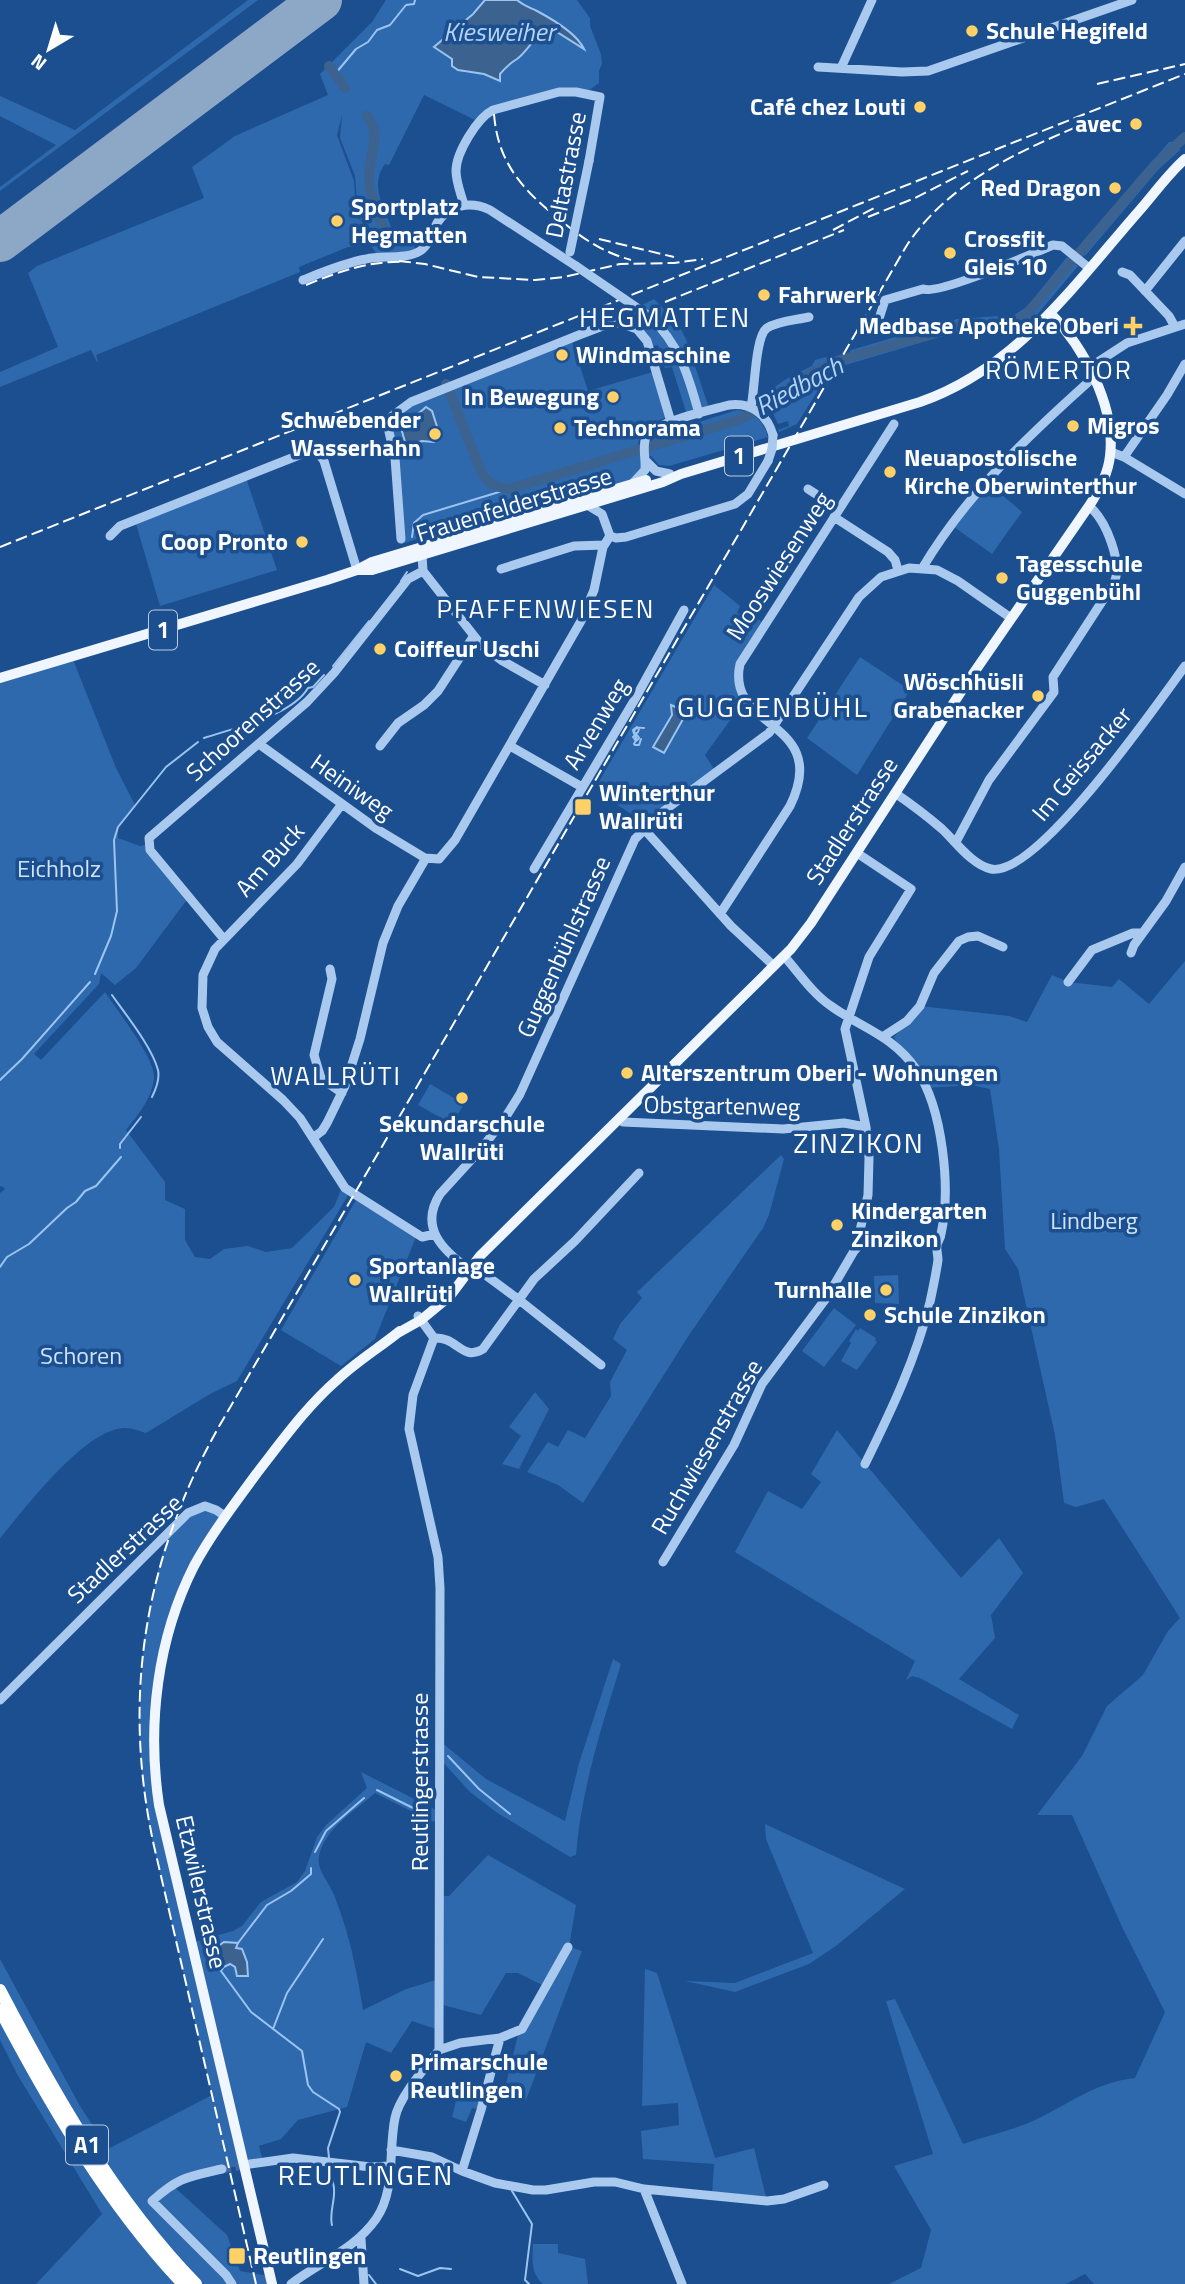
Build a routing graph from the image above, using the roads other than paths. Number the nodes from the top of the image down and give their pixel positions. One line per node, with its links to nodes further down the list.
1 (872, 0): 4 (street)
2 (1132, 0): 4 (street)
3 (818, 67): 4 (street)
4 (841, 68)
5 (1185, 159): 9 (main road, Frauenfelderstrasse / 1)
6 (464, 205): 8 (street); 8 (street, Deltastrasse, bridge); 11 (street)
7 (1185, 241): 12 (street)
8 (568, 256): 20 (street, bridge)
9 (1085, 264): 13 (main road, Frauenfelderstrasse / 1); 15 (street)
10 (1122, 272): 12 (street)
11 (303, 280)
12 (1144, 291): 16 (street)
13 (1050, 313): 18 (main road, Stadlerstrasse); 26 (main road, Frauenfelderstrasse / 1)
14 (809, 317): 19 (street)
15 (877, 325)
16 (1180, 325): 18 (street)
17 (1185, 364): 25 (street)
18 (1092, 372): 23 (main road, Stadlerstrasse); 40 (street)
19 (755, 410): 20 (street); 36 (street, bridge)
20 (699, 414): 21 (street)
21 (671, 422): 24 (street); 37 (street)
22 (894, 425): 33 (street, Mooswiesenweg)
23 (1111, 452): 25 (street); 32 (main road, Stadlerstrasse)
24 (645, 457): 26 (street); 27 (street)
25 (1124, 457): 29 (street)
26 (676, 474): 27 (main road, Frauenfelderstrasse / 1); 30 (main road, Frauenfelderstrasse / 1)
27 (632, 484): 42 (main road, Frauenfelderstrasse / 1)
28 (808, 489): 33 (street)
29 (1183, 489)
30 (616, 497): 31 (main road, Frauenfelderstrasse / 1); 34 (street)
31 (587, 505): 34 (street); 39 (main road, Frauenfelderstrasse / 1)
32 (1089, 506): 46 (main road, Stadlerstrasse); 59 (street)
33 (836, 513): 43 (street); 51 (street, Mooswiesenweg)
34 (604, 517): 36 (street)
35 (110, 536): 42 (street)
36 (610, 536): 38 (street)
37 (401, 539)
38 (604, 545): 41 (street); 50 (street)
39 (422, 555): 42 (main road, Frauenfelderstrasse / 1); 44 (street)
40 (923, 567): 43 (street, Guggenbühlstrasse); 46 (street)
41 (501, 569)
42 (357, 570): 49 (main road, Frauenfelderstrasse / 1)
43 (898, 570): 51 (street, Guggenbühlstrasse)
44 (424, 572): 47 (street); 52 (street, Schoorenstrasse)
45 (684, 610): 55 (street, Arvenweg)
46 (1012, 618): 56 (main road, Stadlerstrasse)
47 (473, 636): 50 (street); 53 (street)
48 (1185, 666): 59 (street, Im Geissacker)
49 (0, 678)
50 (545, 685): 54 (street)
51 (775, 726): 58 (street, Guggenbühlstrasse); 64 (street, Mooswiesenweg)
52 (259, 744): 57 (street, Heiniweg); 66 (street, Schoorenstrasse)
53 (380, 746)
54 (510, 746): 55 (street, Arvenweg); 61 (street)
55 (582, 787): 63 (street)
56 (895, 793): 59 (street, Im Geissacker); 60 (main road, Stadlerstrasse)
57 (342, 804): 61 (street, Heiniweg); 66 (street, Am Buck)
58 (644, 829): 64 (street); 80 (street, Guggenbühlstrasse)
59 (956, 842)
60 (856, 853): 69 (main road, Stadlerstrasse); 73 (street)
61 (426, 858): 75 (street)
62 (1185, 867): 65 (street)
63 (534, 869)
64 (720, 914): 70 (street)
65 (1142, 933): 68 (street); 72 (street)
66 (223, 938): 78 (street, Am Buck)
67 (1003, 947): 74 (street)
68 (1131, 953)
69 (784, 956): 70 (main road, Stadlerstrasse); 73 (street)
70 (774, 966): 76 (main road, Stadlerstrasse)
71 (330, 969): 75 (street)
72 (1068, 982)
73 (847, 1017): 74 (street); 77 (street)
74 (884, 1037): 82 (street)
75 (342, 1093): 78 (street)
76 (620, 1119): 77 (street, Obstgartenweg); 83 (main road, Stadlerstrasse)
77 (866, 1127): 81 (street)
78 (314, 1137): 80 (street, Am Buck)
79 (639, 1173): 84 (street)
80 (435, 1234): 83 (street)
81 (861, 1243): 82 (street); 90 (street, Ruchwiesenstrasse)
82 (937, 1246): 88 (street)
83 (471, 1267): 84 (street); 85 (main road, Stadlerstrasse)
84 (518, 1298): 86 (street); 87 (street)
85 (419, 1318): 86 (street); 89 (main road, Stadlerstrasse)
86 (434, 1338): 96 (street, Reutlingerstrasse)
87 (601, 1365)
88 (864, 1464)
89 (225, 1516): 91 (street, Stadlerstrasse); 108 (main road, Etzwilerstrasse)
90 (663, 1562)
91 (0, 1700)
92 (568, 1947): 95 (street)
93 (0, 1990): 106 (highway, A1)
94 (0, 2010): 105 (highway, A1)
95 (500, 2038): 96 (street); 101 (street)
96 (439, 2050): 97 (street)
97 (391, 2150): 99 (street); 101 (street)
98 (250, 2164): 99 (street)
99 (390, 2166): 104 (street)
100 (222, 2169): 107 (street)
101 (462, 2171): 103 (street)
102 (824, 2185): 103 (street)
103 (644, 2189): 111 (street)
104 (360, 2239): 109 (street); 110 (street)
105 (183, 2284)
106 (196, 2284)
107 (232, 2284)
108 (272, 2284)
109 (291, 2284)
110 (364, 2284)
111 (682, 2284)

